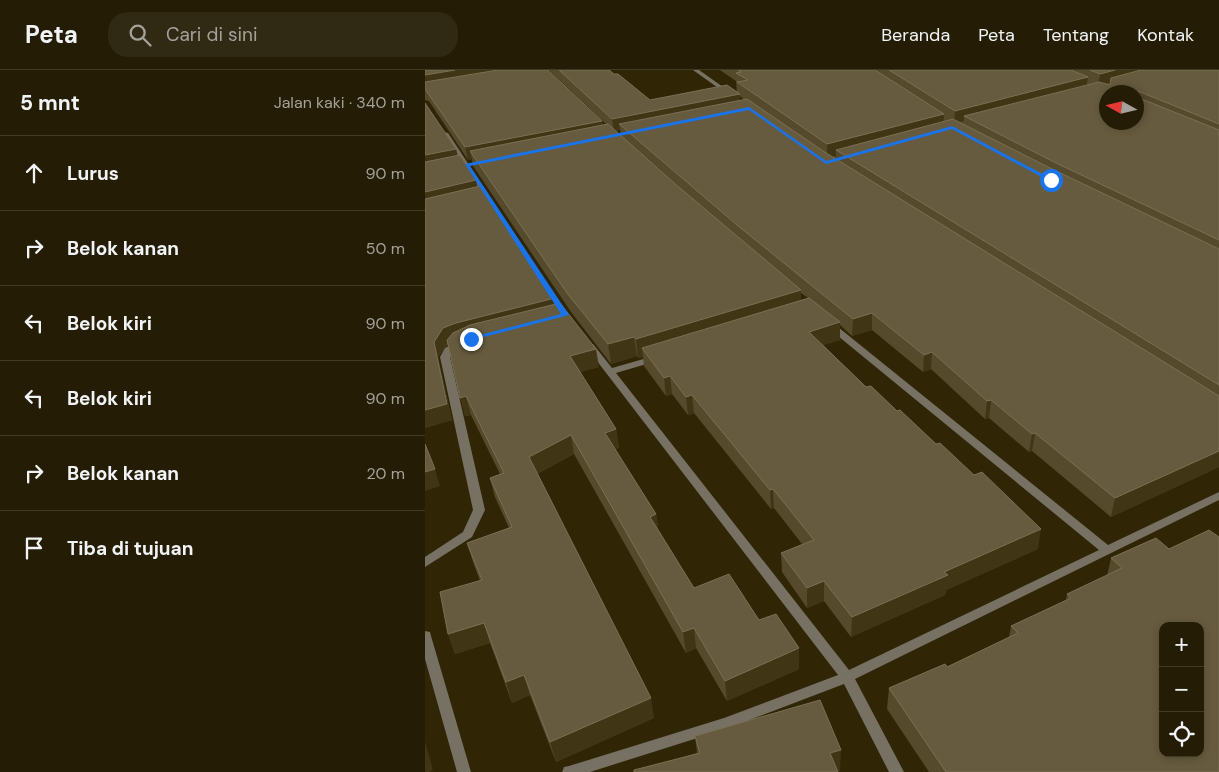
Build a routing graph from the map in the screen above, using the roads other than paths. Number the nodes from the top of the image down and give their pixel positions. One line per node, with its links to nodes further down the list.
1 (696, 70): 2 (street)
2 (734, 97)
3 (441, 127): 4 (street)
4 (484, 199)
5 (819, 316): 11 (street)
6 (582, 336): 9 (street)
7 (471, 339): 12 (street)
8 (665, 355): 9 (street)
9 (610, 372): 14 (street)
10 (1217, 500): 11 (street)
11 (1108, 551): 14 (street)
12 (425, 563)
13 (425, 636): 15 (street)
14 (847, 677): 16 (street); 17 (street)
15 (464, 772)
16 (569, 772)
17 (897, 772)

